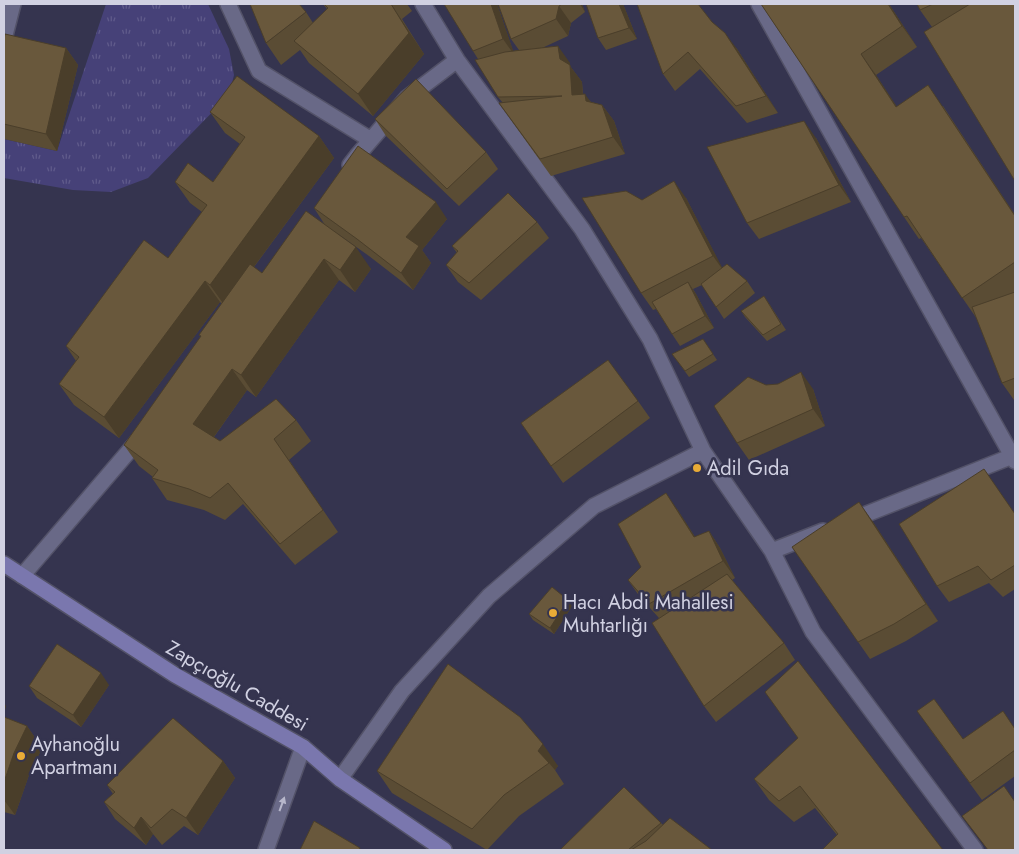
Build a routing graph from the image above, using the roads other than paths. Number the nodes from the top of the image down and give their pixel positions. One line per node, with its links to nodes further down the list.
1 (13, 4): 5 (street)
2 (228, 4): 7 (street)
3 (423, 4): 6 (street)
4 (759, 4): 11 (street)
5 (4, 39)
6 (457, 60): 7 (street); 10 (street)
7 (371, 140): 8 (street)
8 (341, 178)
9 (147, 430): 14 (street)
10 (703, 451): 12 (street); 16 (street)
11 (1014, 458): 12 (street)
12 (772, 551): 19 (street)
13 (4, 564): 14 (main road, Zapçıoğlu Caddesi)
14 (22, 576): 15 (main road, Zapçıoğlu Caddesi)
15 (303, 747): 16 (main road, Zapçıoğlu Caddesi); 17 (street, one-way to 15)
16 (340, 779): 18 (main road, Zapçıoğlu Caddesi)
17 (266, 850)
18 (444, 850)
19 (975, 850)

